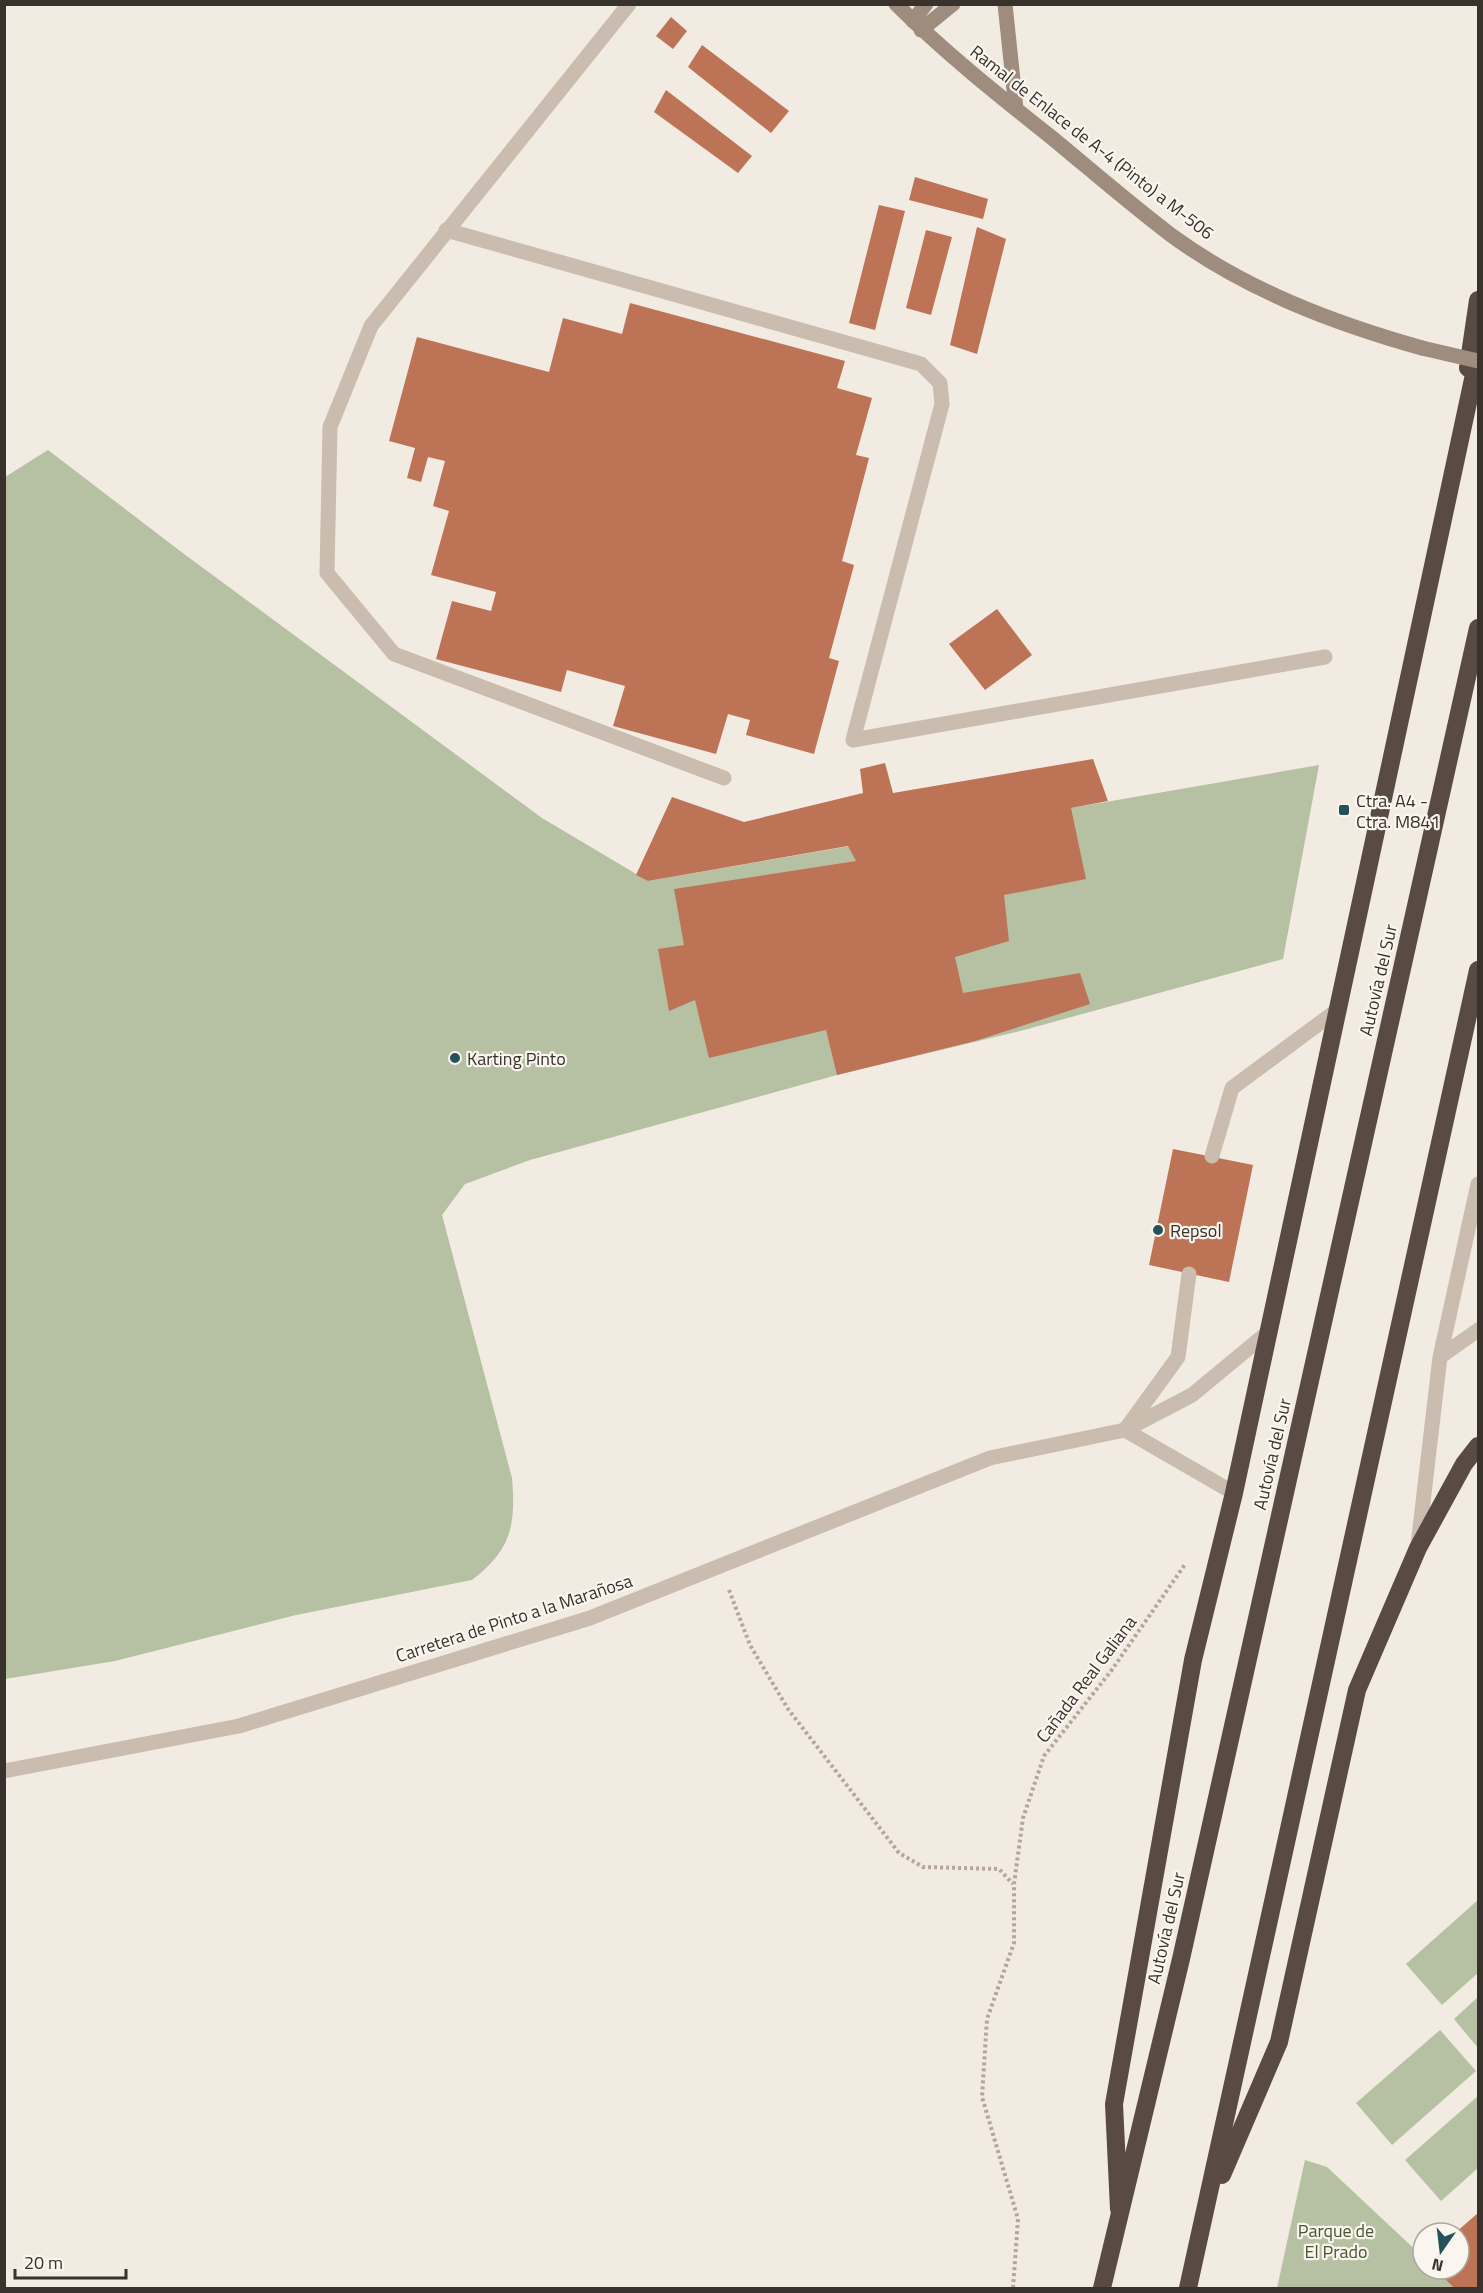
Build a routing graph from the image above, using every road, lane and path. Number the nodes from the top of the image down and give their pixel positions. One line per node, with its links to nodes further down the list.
1 (629, 4): 8 (street)
2 (896, 4): 6 (main road, Ramal de Enlace de A-4 (Pinto) a M-506)
3 (926, 4): 6 (main road)
4 (953, 4): 6 (main road)
5 (1005, 4): 7 (main road)
6 (917, 25): 7 (main road, Ramal de Enlace de A-4 (Pinto) a M-506)
7 (1016, 109): 11 (main road, Ramal de Enlace de A-4 (Pinto) a M-506, bridge)
8 (446, 230): 14 (street); 15 (street)
9 (1479, 300): 12 (highway)
10 (1479, 356): 12 (highway)
11 (1479, 361)
12 (1454, 467): 17 (highway)
13 (1479, 628): 33 (highway, Autovía del Sur)
14 (1324, 657)
15 (724, 778)
16 (1479, 970): 34 (highway)
17 (1336, 1011): 18 (street); 23 (highway)
18 (1212, 1156)
19 (1479, 1184): 20 (street)
20 (1477, 1202): 24 (street)
21 (1189, 1274): 25 (street)
22 (1479, 1330): 24 (street)
23 (1267, 1333): 25 (street, Carretera de Pinto a la Marañosa); 27 (highway)
24 (1440, 1357): 28 (street)
25 (1125, 1430): 27 (street); 30 (street, Carretera de Pinto a la Marañosa)
26 (1479, 1446): 28 (highway)
27 (1234, 1493): 33 (highway)
28 (1418, 1548): 34 (highway)
29 (1190, 1558): 32 (path, Cañada Real Galiana)
30 (720, 1566): 31 (street, Carretera de Pinto a la Marañosa); 32 (path)
31 (4, 1772)
32 (1014, 1884): 35 (path, Cañada Real Galiana)
33 (1119, 2209): 36 (highway, Autovía del Sur)
34 (1205, 2215): 37 (highway)
35 (1013, 2289)
36 (1102, 2289)
37 (1188, 2289)

